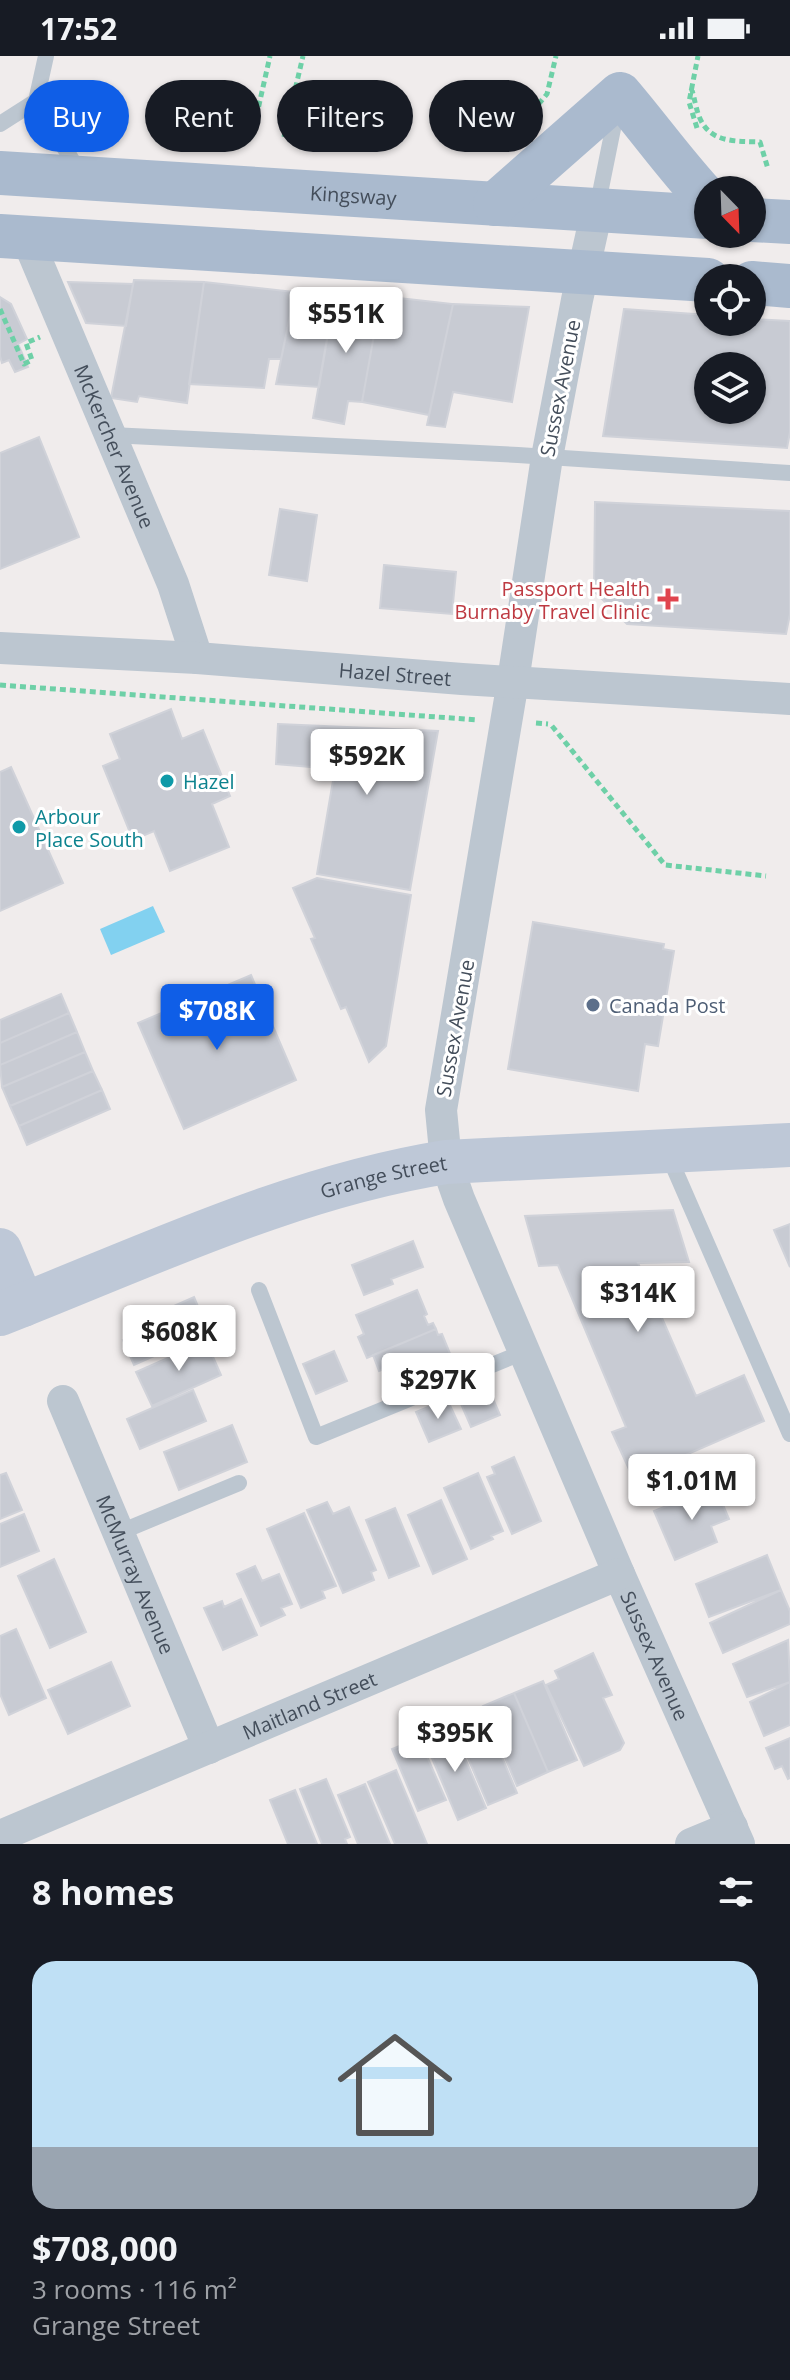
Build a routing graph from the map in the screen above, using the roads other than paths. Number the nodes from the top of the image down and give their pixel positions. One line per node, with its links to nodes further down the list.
1 (46, 56): 2 (lane)
2 (41, 80)
3 (622, 85): 9 (main road); 10 (main road); 11 (lane)
4 (24, 109): 5 (lane)
5 (0, 124)
6 (68, 152): 8 (lane)
7 (0, 173): 8 (main road, Kingsway)
8 (82, 176): 10 (main road, Kingsway)
9 (694, 185)
10 (495, 204): 11 (main road, Kingsway)
11 (597, 210): 12 (main road, Kingsway); 16 (street, Sussex Avenue)
12 (694, 216)
13 (766, 221): 14 (main road)
14 (790, 222)
15 (14, 237): 16 (main road); 20 (street, McKercher Avenue)
16 (584, 272): 17 (main road); 21 (street, Sussex Avenue)
17 (694, 279)
18 (766, 284): 19 (main road)
19 (790, 286)
20 (111, 435): 21 (lane); 24 (street, McKercher Avenue)
21 (547, 457): 22 (lane); 25 (street, Sussex Avenue)
22 (790, 473)
23 (0, 648): 24 (street, Hazel Street)
24 (197, 658): 25 (street, Hazel Street)
25 (513, 681): 26 (street, Hazel Street); 29 (street, Sussex Avenue)
26 (790, 699)
27 (790, 1145): 28 (main road, Grange Street)
28 (666, 1151): 29 (main road, Grange Street); 35 (lane)
29 (446, 1162): 32 (main road, Grange Street); 33 (street, Sussex Avenue)
30 (0, 1250): 32 (main road)
31 (259, 1290): 33 (lane)
32 (12, 1310)
33 (526, 1351): 38 (street, Sussex Avenue)
34 (63, 1401): 37 (street, McMurray Avenue)
35 (790, 1434)
36 (239, 1483): 37 (lane)
37 (118, 1533): 39 (street, McMurray Avenue)
38 (619, 1574): 39 (street, Maitland Street); 41 (street, Sussex Avenue)
39 (209, 1748): 40 (street, Maitland Street)
40 (0, 1836)
41 (736, 1836): 42 (street)
42 (691, 1844)

